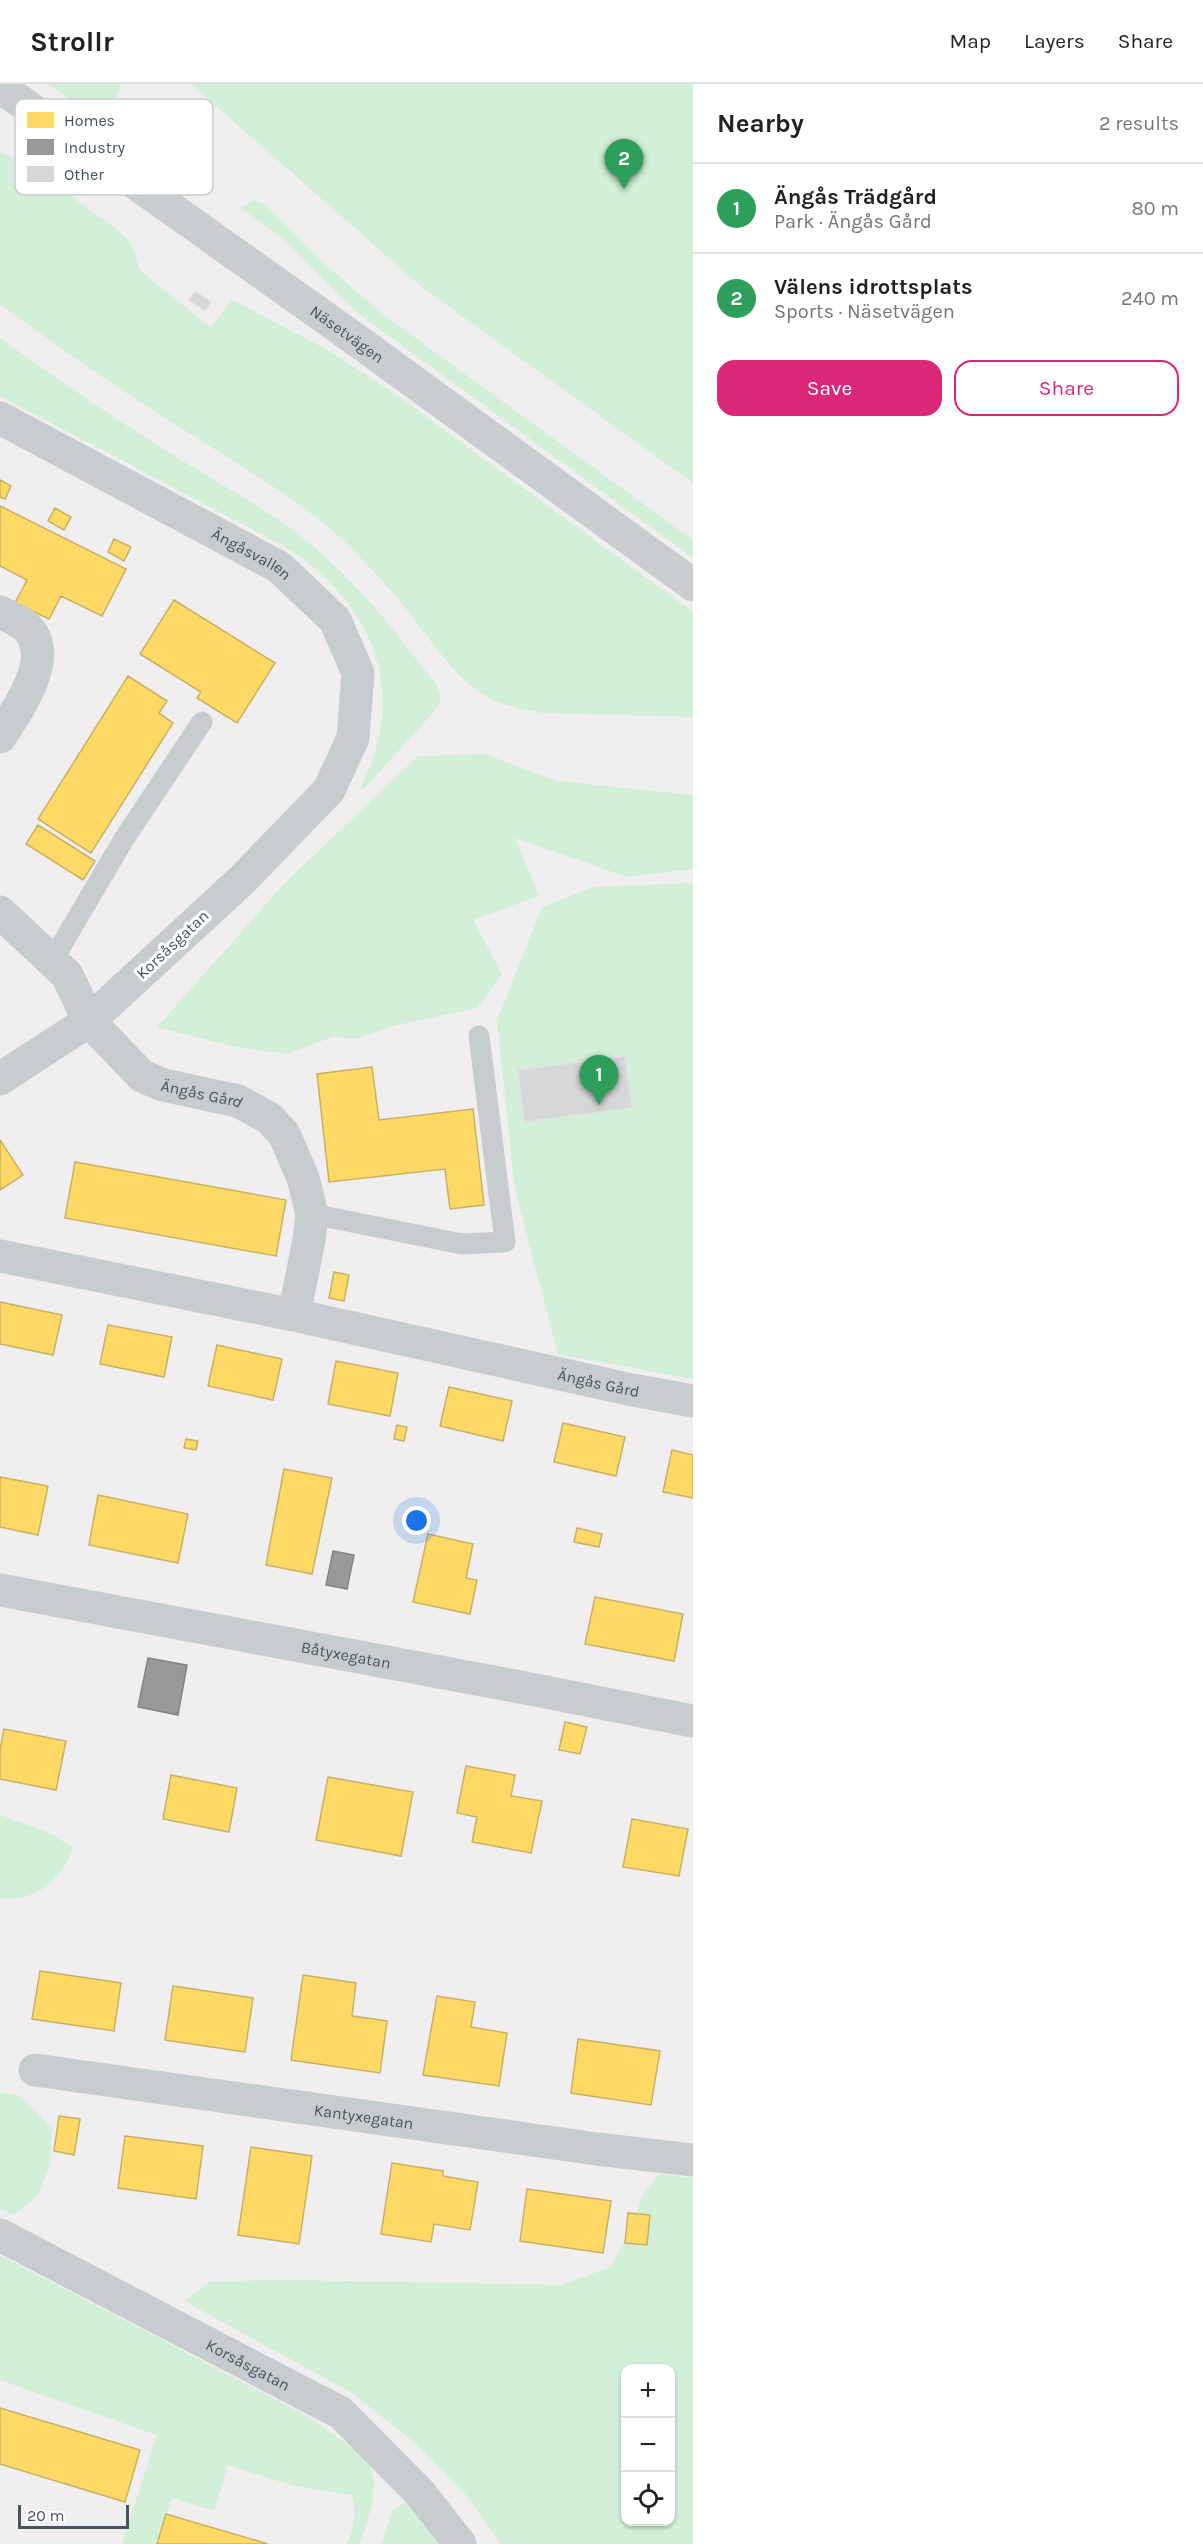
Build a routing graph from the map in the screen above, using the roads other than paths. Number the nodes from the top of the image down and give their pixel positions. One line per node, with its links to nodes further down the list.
1 (0, 87): 2 (street, Näsetvägen)
2 (17, 99)
3 (152, 195): 5 (street, Näsetvägen)
4 (0, 418): 9 (street, Ängåsvallen)
5 (693, 585)
6 (0, 612): 8 (street)
7 (202, 722): 11 (lane)
8 (0, 737)
9 (329, 790): 12 (street, Korsåsgatan)
10 (0, 912): 11 (street, Ängås Gård)
11 (52, 961): 12 (street, Ängås Gård)
12 (89, 1021): 14 (street, Korsåsgatan); 15 (street, Ängås Gård)
13 (479, 1036): 15 (lane)
14 (0, 1079)
15 (312, 1214): 17 (street, Ängås Gård)
16 (0, 1256): 17 (street, Ängås Gård)
17 (294, 1316): 18 (street, Ängås Gård)
18 (693, 1401)
19 (0, 1590): 20 (street, Båtyxegatan)
20 (693, 1722)
21 (35, 2070): 22 (street, Kantyxegatan)
22 (693, 2160)
23 (0, 2235): 24 (street, Korsåsgatan)
24 (460, 2544)

